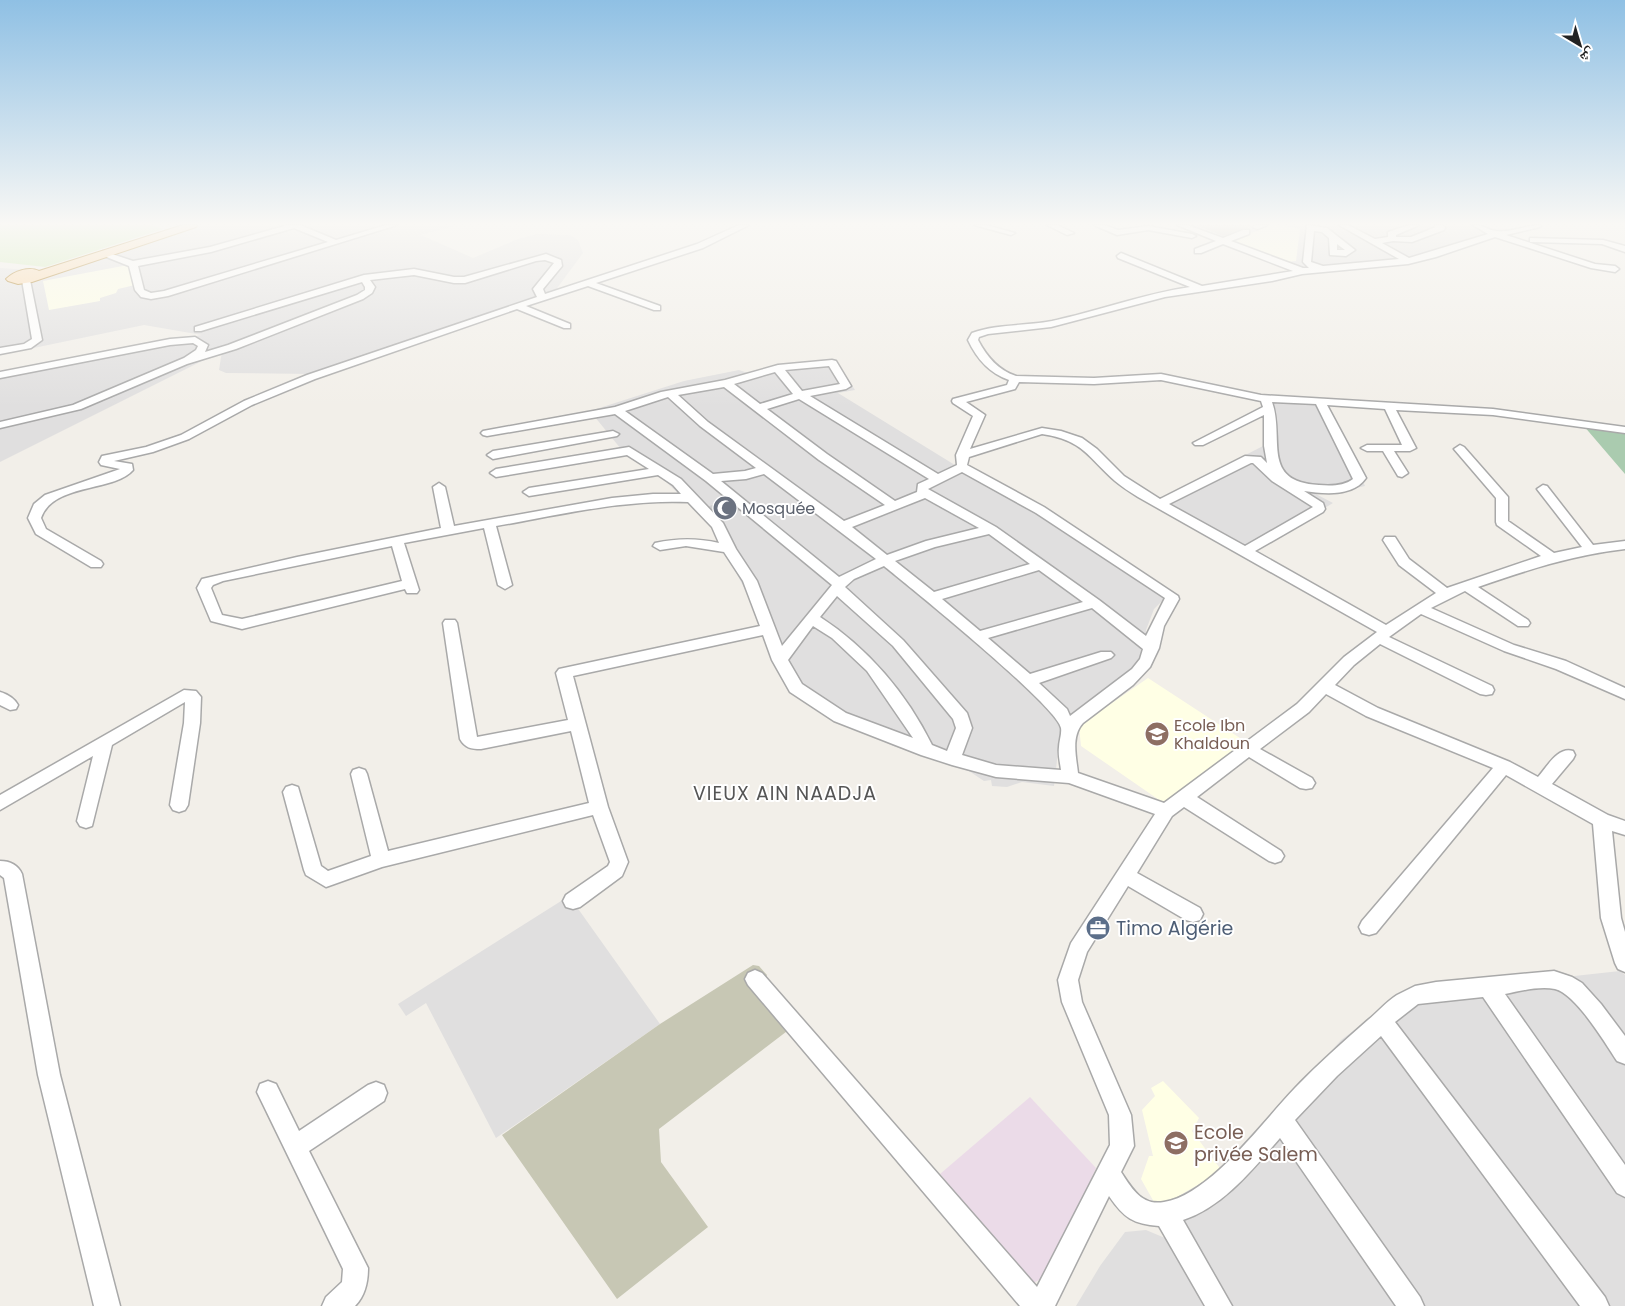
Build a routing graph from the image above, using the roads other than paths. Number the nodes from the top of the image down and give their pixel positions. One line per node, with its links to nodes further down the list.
1 (28, 286): 17 (street)
2 (139, 286): 3 (street)
3 (193, 286)
4 (338, 286): 16 (street)
5 (370, 286): 18 (street)
6 (541, 286): 12 (street)
7 (579, 286): 12 (street)
8 (596, 286): 14 (street)
9 (1197, 286): 11 (street)
10 (1216, 286): 11 (street)
11 (1202, 288): 21 (street)
12 (544, 297): 13 (street)
13 (518, 306): 15 (street); 69 (street)
14 (657, 308)
15 (567, 326)
16 (198, 329)
17 (0, 351)
18 (183, 362): 20 (street); 31 (street)
19 (778, 368): 22 (street); 24 (street); 24 (street)
20 (0, 375)
21 (1015, 379): 26 (street); 41 (street)
22 (726, 383): 23 (street); 28 (street)
23 (671, 394): 29 (street); 42 (street)
24 (800, 395): 28 (street); 47 (street)
25 (1320, 402): 26 (street); 26 (street); 27 (street)
26 (1266, 403): 35 (street)
27 (1389, 406): 32 (street); 37 (street)
28 (757, 408): 55 (street)
29 (617, 410): 30 (street); 46 (street)
30 (597, 414): 33 (street); 34 (street)
31 (0, 425)
32 (1625, 430)
33 (487, 433)
34 (613, 434): 39 (street); 40 (street)
35 (1199, 443)
36 (1367, 448): 37 (street)
37 (1387, 449): 45 (street)
38 (1460, 449): 67 (street)
39 (630, 452): 43 (street); 44 (street)
40 (493, 455)
41 (962, 461): 47 (street); 54 (street); 84 (street)
42 (766, 469): 46 (street); 57 (street)
43 (661, 471): 48 (street); 51 (street)
44 (496, 473)
45 (1402, 473)
46 (706, 476): 48 (street); 72 (street)
47 (938, 479): 52 (street)
48 (677, 482): 53 (street)
49 (439, 487): 58 (street)
50 (1543, 489): 65 (street)
51 (529, 492)
52 (926, 494): 55 (street); 59 (street)
53 (693, 498): 56 (street); 64 (street)
54 (1159, 504): 66 (street); 66 (street)
55 (893, 505): 57 (street)
56 (489, 523): 58 (street); 71 (street)
57 (843, 526): 68 (street)
58 (448, 530): 61 (street)
59 (991, 530): 68 (street); 70 (street)
60 (1390, 540): 74 (street)
61 (397, 541): 61 (street)
62 (1625, 545): 65 (street)
63 (660, 546): 64 (street)
64 (729, 549): 81 (street)
65 (1590, 549): 67 (street)
66 (1244, 552): 82 (street)
67 (1552, 558): 73 (street)
68 (885, 560): 72 (street); 75 (street)
69 (96, 564)
70 (1041, 565): 75 (street); 76 (street)
71 (505, 585)
72 (838, 586): 78 (street); 97 (street)
73 (1467, 586): 74 (street); 80 (street)
74 (1446, 594): 77 (street)
75 (932, 597): 83 (street)
76 (1094, 603): 83 (street); 84 (street)
77 (1420, 608): 82 (street); 90 (street)
78 (812, 619): 86 (street); 95 (street)
79 (450, 622): 91 (street)
80 (1523, 623)
81 (768, 629): 86 (street); 91 (street)
82 (1382, 634): 88 (street); 89 (street)
83 (978, 636): 87 (street)
84 (1152, 648): 92 (street)
85 (1106, 655): 87 (street)
86 (780, 660): 95 (street)
87 (1028, 681): 92 (street)
88 (1325, 686): 94 (street); 98 (street)
89 (1486, 690)
90 (1625, 694)
91 (576, 724): 107 (street)
92 (1069, 728): 100 (street)
93 (104, 743): 105 (street); 106 (street); 110 (street)
94 (1248, 748): 101 (street); 104 (street)
95 (928, 751): 97 (street)
96 (1568, 755): 102 (street)
97 (952, 759): 100 (street)
98 (1504, 766): 102 (street); 118 (street)
99 (359, 774): 113 (street)
100 (1070, 777): 108 (street)
101 (1306, 783)
102 (1540, 787): 109 (street)
103 (292, 792): 113 (street)
104 (1183, 797): 108 (street); 112 (street)
105 (0, 803)
106 (179, 805)
107 (599, 807): 113 (street); 116 (street)
108 (1166, 811): 115 (street)
109 (1602, 820): 111 (street); 119 (street)
110 (86, 821)
111 (1625, 828)
112 (1275, 856)
113 (382, 860)
114 (0, 868): 131 (street)
115 (1126, 876): 117 (street); 128 (street)
116 (574, 902)
117 (1193, 914)
118 (1369, 927)
119 (1625, 963)
120 (756, 979): 133 (street)
121 (1489, 988): 122 (street); 123 (street); 129 (street)
122 (1382, 1021): 126 (street); 137 (street)
123 (1625, 1054)
124 (268, 1092): 127 (street)
125 (376, 1093): 127 (street)
126 (1281, 1120): 130 (street); 136 (street)
127 (295, 1147): 132 (street)
128 (1108, 1173): 130 (street); 134 (street)
129 (1625, 1185)
130 (1166, 1215): 135 (street)
131 (107, 1306)
132 (335, 1306)
133 (1037, 1306)
134 (1041, 1306)
135 (1219, 1306)
136 (1411, 1306)
137 (1596, 1306)

